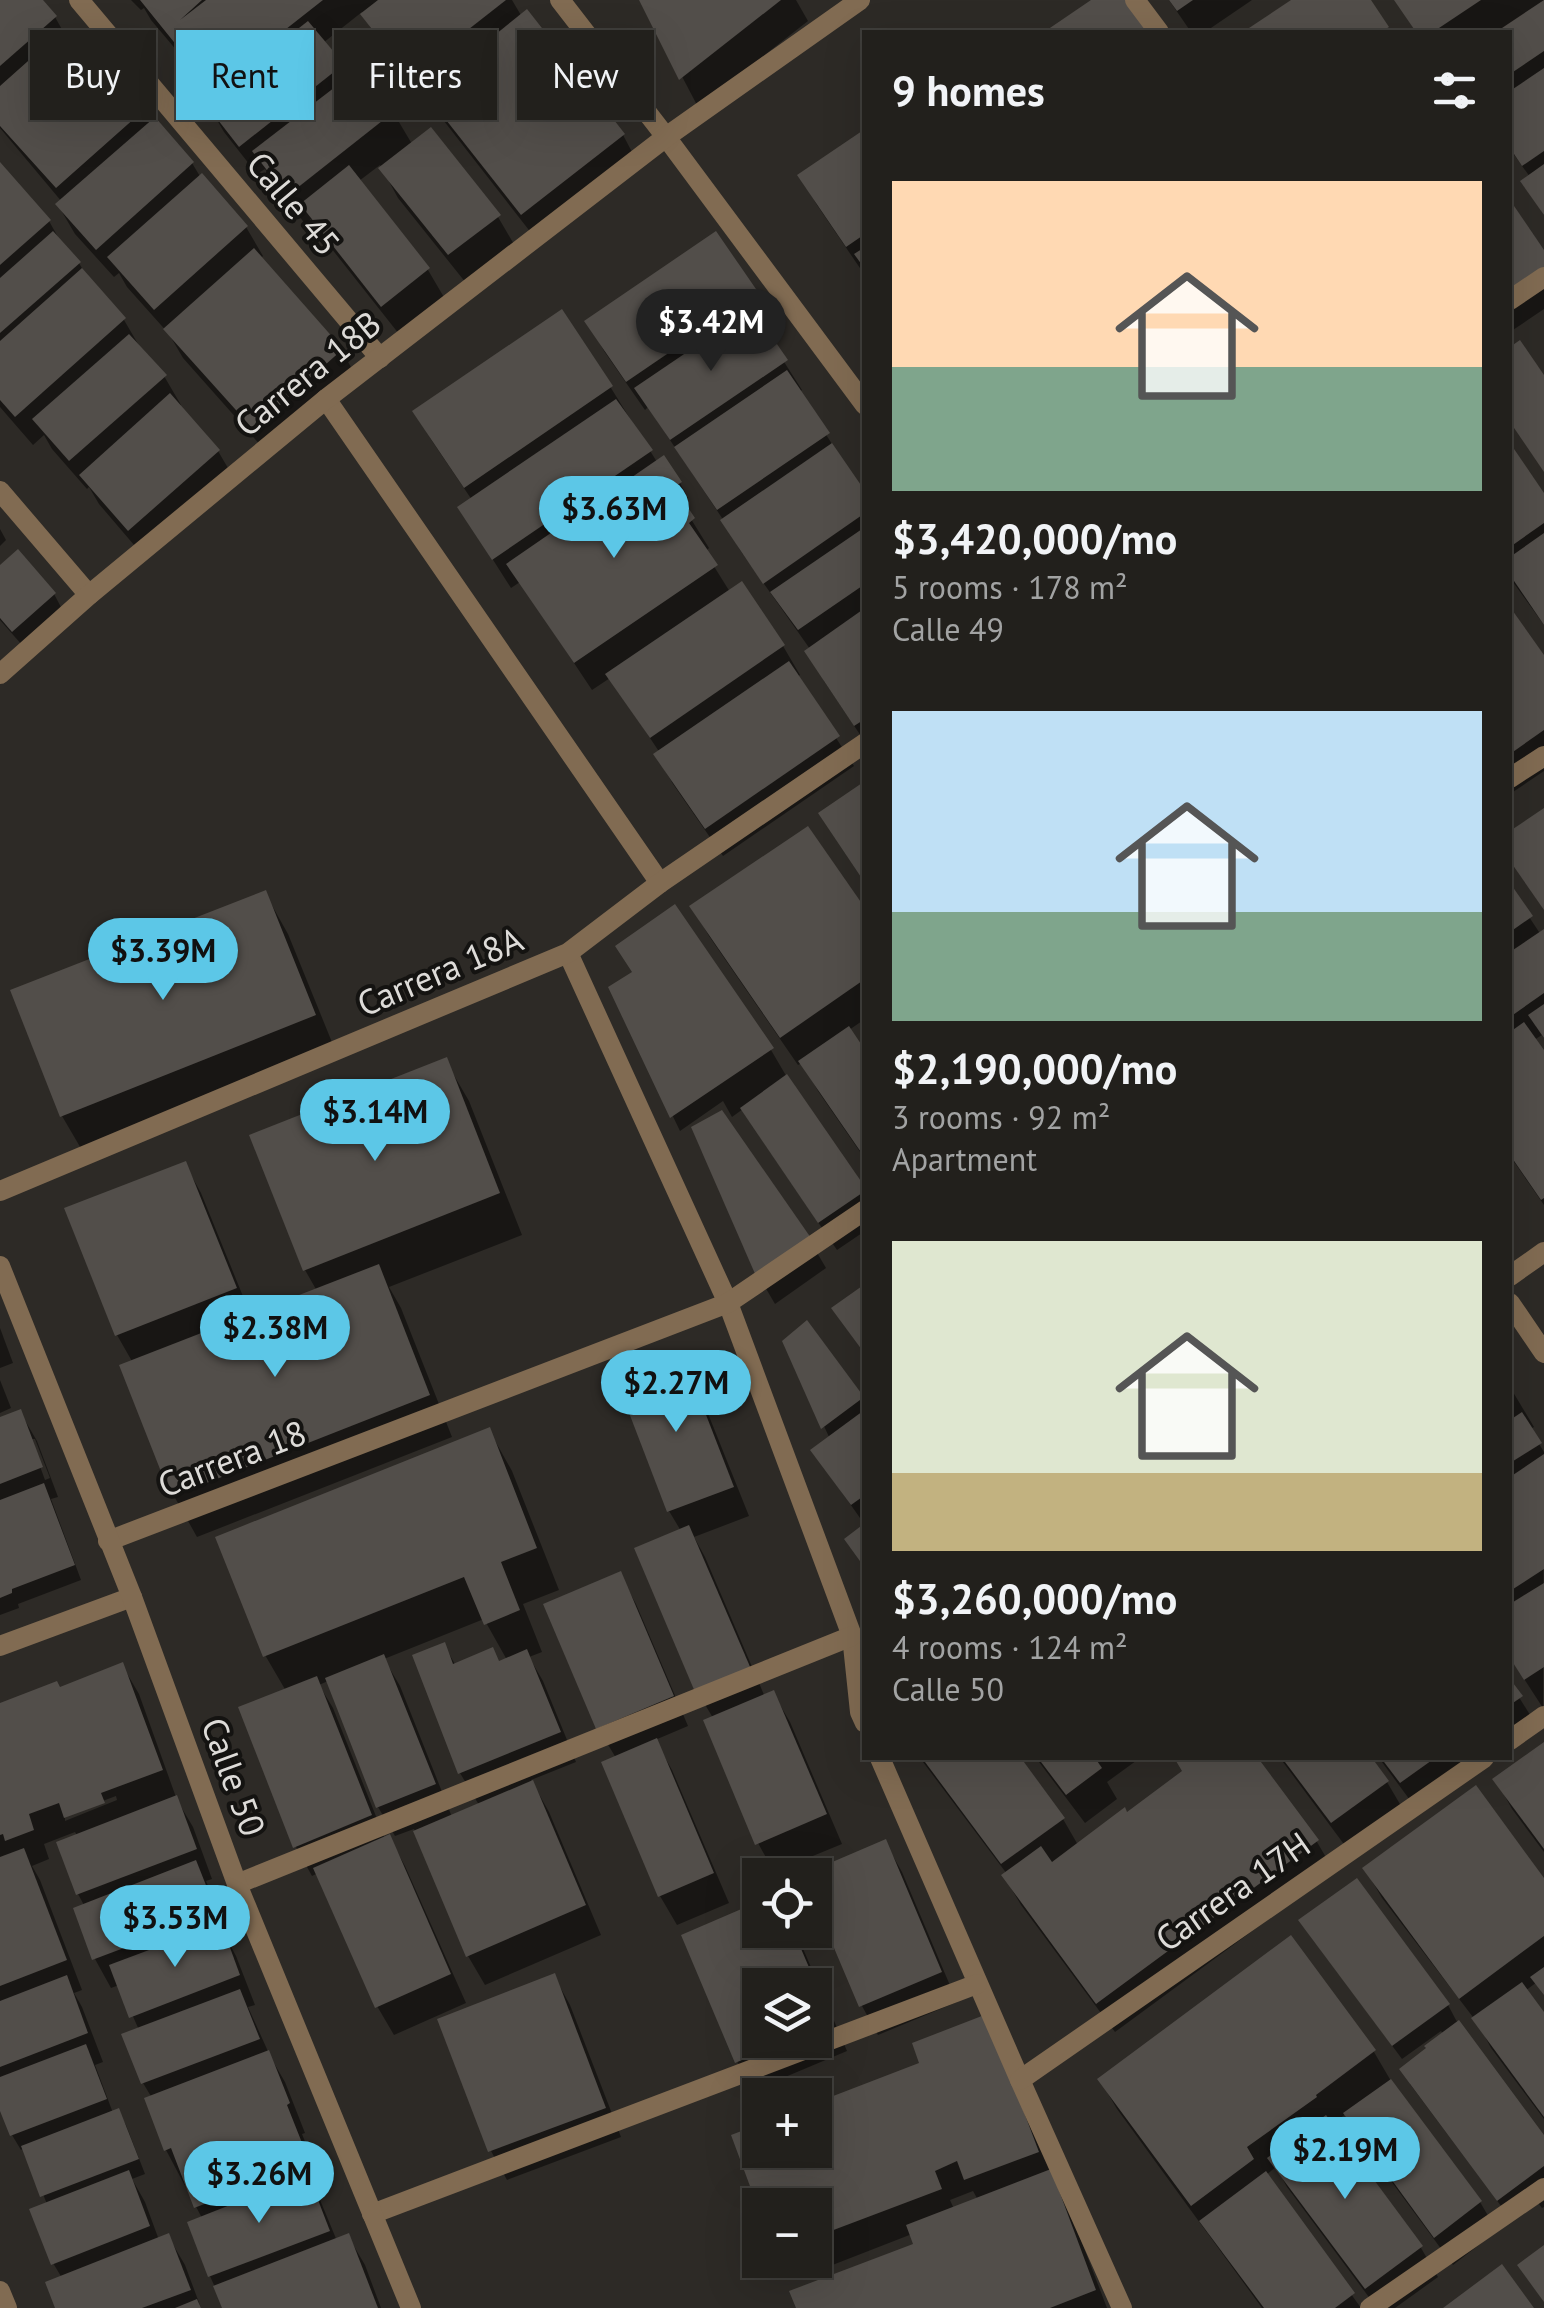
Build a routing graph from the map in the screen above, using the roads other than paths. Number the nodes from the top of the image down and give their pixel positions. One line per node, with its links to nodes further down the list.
1 (79, 0): 9 (street, Calle 45)
2 (560, 0): 6 (street)
3 (860, 0): 6 (street, Carrera 18B)
4 (1135, 0): 5 (street)
5 (1158, 30)
6 (666, 137): 9 (street, Carrera 18B); 11 (street)
7 (1544, 277): 8 (street)
8 (1512, 299)
9 (380, 358): 10 (street, Carrera 18B)
10 (326, 400): 13 (street, Carrera 18B); 18 (street)
11 (862, 401)
12 (0, 491): 13 (street)
13 (90, 595): 14 (street, Carrera 18B)
14 (0, 674)
15 (862, 745): 18 (street, Carrera 18A)
16 (1544, 756): 17 (street)
17 (1512, 777)
18 (660, 883): 19 (street, Carrera 18A)
19 (568, 954): 20 (street, Carrera 18A); 25 (street)
20 (0, 1190)
21 (862, 1212): 25 (street, Carrera 18)
22 (1544, 1252): 24 (street)
23 (0, 1266): 28 (street, Calle 50)
24 (1512, 1275)
25 (728, 1303): 28 (street, Carrera 18); 30 (street)
26 (1512, 1306): 27 (street)
27 (1544, 1353)
28 (108, 1542): 29 (street, Calle 50)
29 (132, 1597): 31 (street); 37 (street, Calle 50)
30 (852, 1636): 32 (street); 37 (street)
31 (0, 1646)
32 (862, 1707)
33 (1544, 1716): 34 (street)
34 (1512, 1739)
35 (881, 1760): 38 (street)
36 (1481, 1760): 39 (street, Carrera 17H)
37 (237, 1884): 41 (street, Calle 50)
38 (977, 1984): 39 (street); 41 (street)
39 (1020, 2080): 43 (street)
40 (1544, 2188): 46 (street)
41 (372, 2214): 45 (street, Calle 50)
42 (0, 2291): 44 (street)
43 (1118, 2307)
44 (6, 2308)
45 (411, 2308)
46 (1370, 2308)

